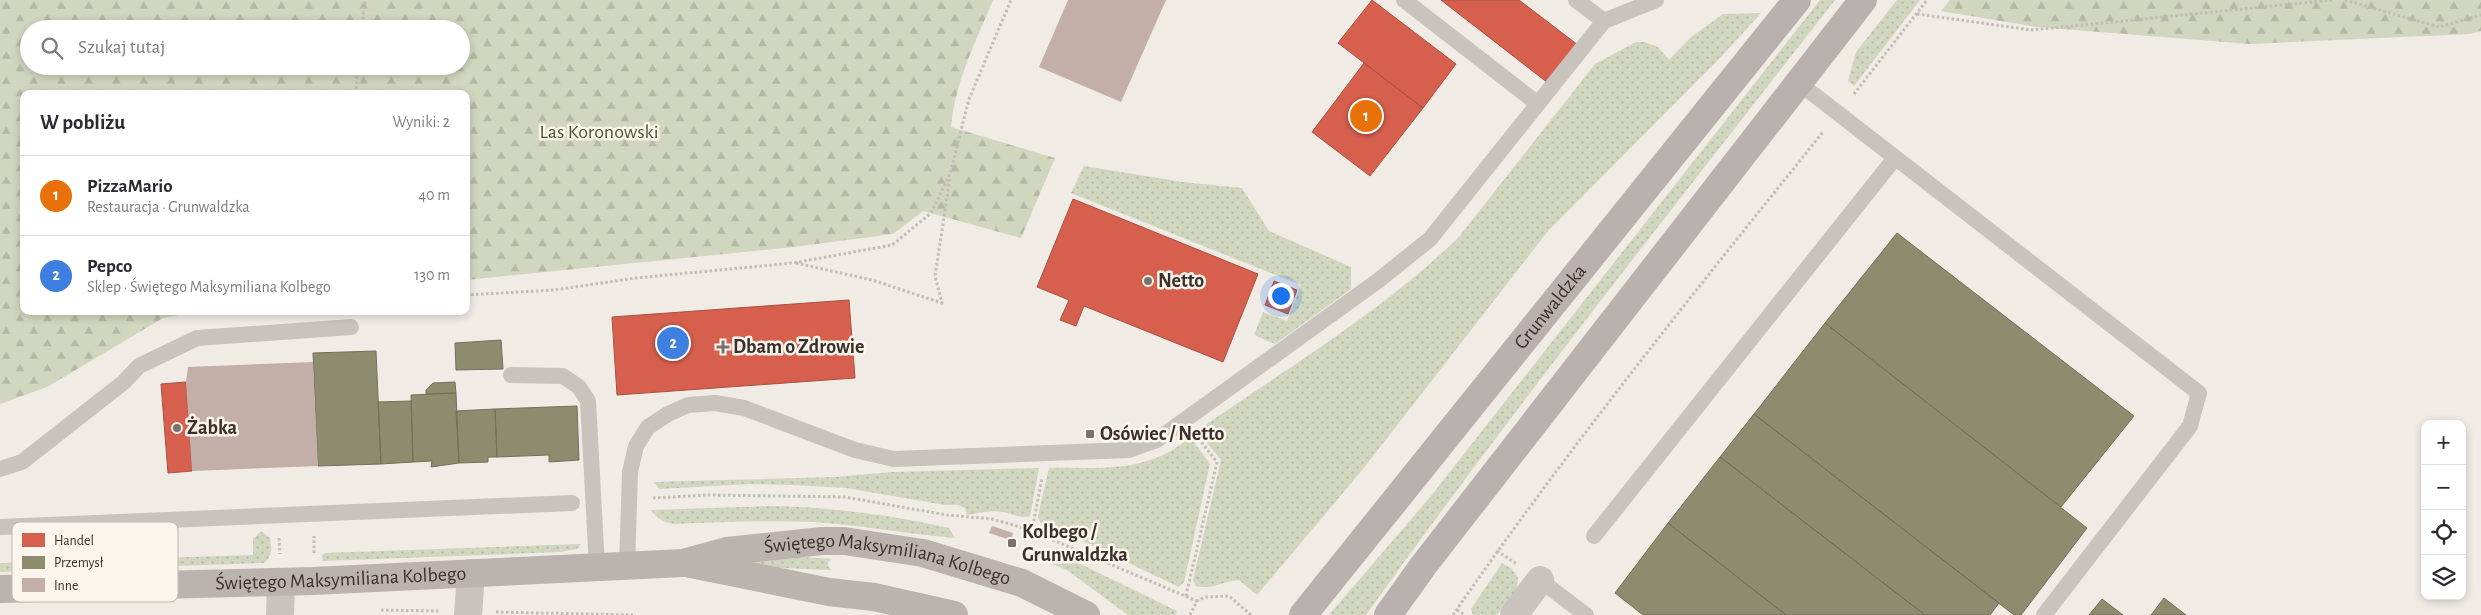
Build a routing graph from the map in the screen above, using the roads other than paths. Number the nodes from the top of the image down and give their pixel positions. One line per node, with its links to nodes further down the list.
1 (1404, 0): 8 (lane)
2 (1576, 0): 6 (lane)
3 (1656, 0): 6 (lane)
4 (1797, 0): 27 (main road, Grunwaldzka)
5 (1863, 0): 7 (main road)
6 (1604, 21): 8 (lane)
7 (1799, 83): 9 (lane); 28 (main road)
8 (1538, 104): 17 (lane)
9 (1895, 158): 15 (lane); 31 (lane)
10 (351, 327): 12 (lane)
11 (511, 375): 18 (lane)
12 (0, 469)
13 (572, 503): 14 (lane)
14 (140, 522)
15 (1594, 536)
16 (683, 562): 17 (main road, Świętego Maksymiliana Kolbego); 25 (main road, Świętego Maksymiliana Kolbego); 26 (main road, Świętego Maksymiliana Kolbego)
17 (627, 565): 18 (main road, Świętego Maksymiliana Kolbego)
18 (597, 567): 19 (main road, Świętego Maksymiliana Kolbego)
19 (470, 573): 21 (main road, Świętego Maksymiliana Kolbego); 23 (street)
20 (1540, 580): 29 (street); 30 (lane)
21 (280, 582): 22 (main road, Świętego Maksymiliana Kolbego); 24 (street)
22 (178, 585)
23 (468, 613)
24 (280, 615)
25 (954, 615)
26 (1086, 615)
27 (1303, 615)
28 (1388, 615)
29 (1514, 615)
30 (1586, 615)
31 (2044, 615)

